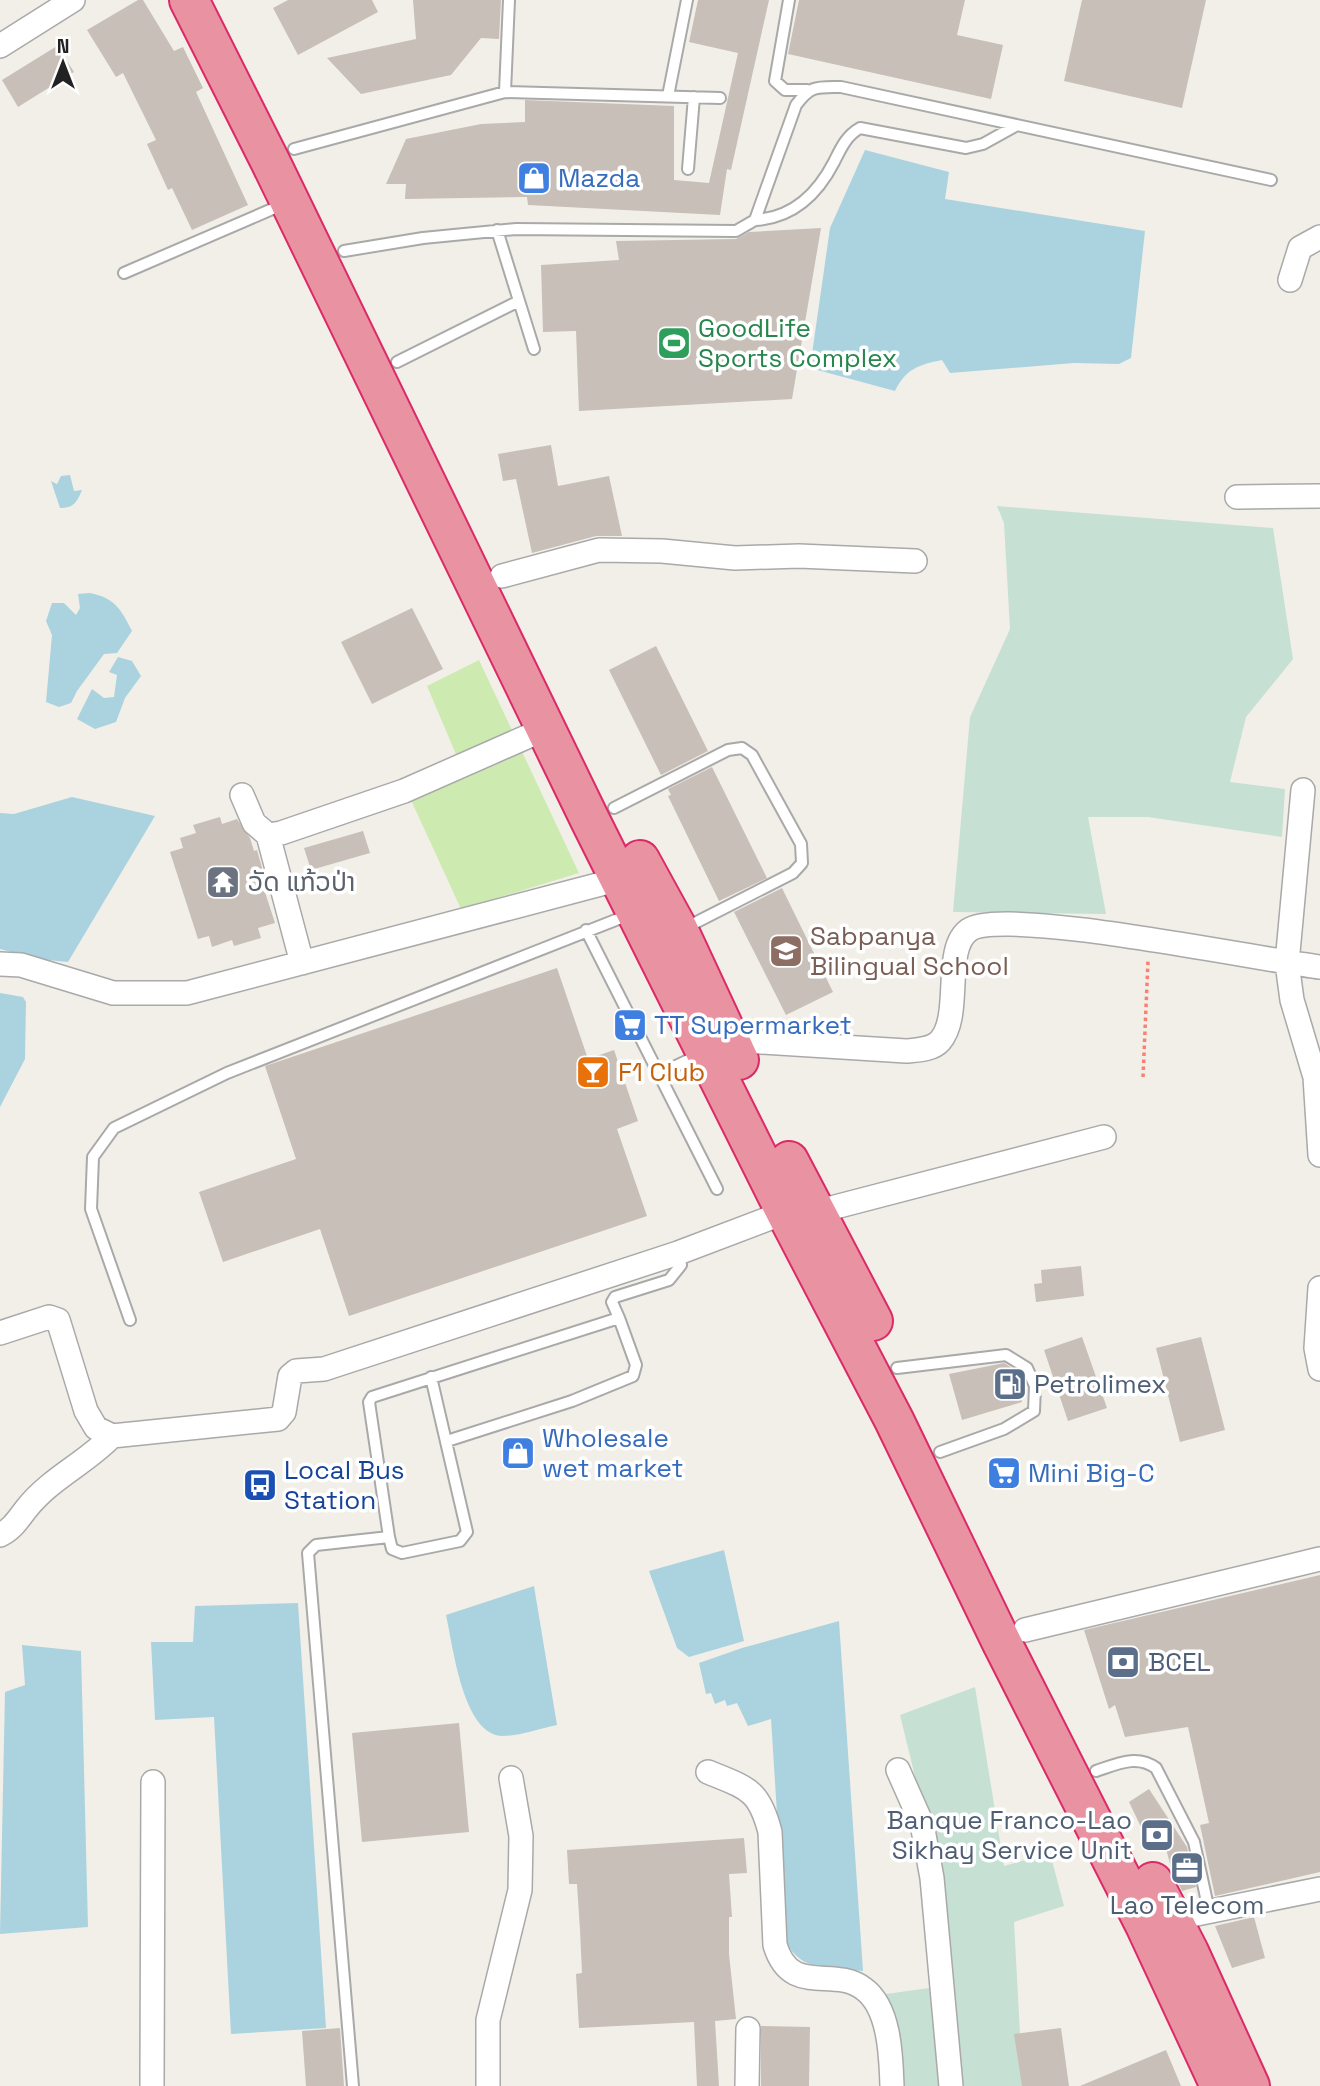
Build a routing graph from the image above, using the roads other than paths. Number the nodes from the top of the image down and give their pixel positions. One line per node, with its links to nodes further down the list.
1 (73, 0): 7 (street)
2 (188, 0): 17 (highway)
3 (218, 0): 14 (highway)
4 (509, 0): 9 (lane)
5 (687, 0): 10 (lane)
6 (789, 0): 8 (lane)
7 (0, 46)
8 (807, 90): 13 (lane); 18 (lane)
9 (505, 92): 10 (lane); 14 (lane)
10 (668, 96): 11 (lane)
11 (694, 97): 12 (lane); 15 (lane)
12 (720, 98)
13 (1017, 125): 16 (lane); 18 (lane)
14 (294, 149): 21 (highway)
15 (688, 169)
16 (1271, 180)
17 (290, 201): 22 (lane); 31 (highway)
18 (755, 220): 19 (lane)
19 (497, 230): 21 (lane); 24 (lane)
20 (1320, 237): 23 (street)
21 (344, 251): 26 (highway)
22 (124, 273)
23 (1290, 280)
24 (519, 300): 25 (lane); 26 (lane)
25 (534, 349)
26 (397, 362): 30 (highway)
27 (1320, 496): 28 (street)
28 (1237, 497)
29 (915, 561): 30 (street)
30 (502, 576): 34 (highway)
31 (548, 728): 35 (street); 36 (highway)
32 (1303, 790): 40 (street)
33 (242, 795): 35 (street)
34 (614, 808): 38 (highway); 38 (lane)
35 (268, 835): 39 (street)
36 (629, 895): 37 (lane); 39 (street); 43 (highway)
37 (586, 930): 44 (lane); 52 (lane)
38 (678, 931): 43 (highway)
39 (302, 963): 41 (street)
40 (1287, 963): 42 (street); 43 (street); 46 (street)
41 (0, 964)
42 (1320, 967)
43 (717, 1046): 44 (lane); 48 (highway)
44 (659, 1074): 47 (lane)
45 (1104, 1137): 48 (street)
46 (1320, 1155)
47 (717, 1189)
48 (804, 1209): 49 (street); 54 (highway); 71 (highway)
49 (678, 1253): 51 (lane); 57 (street)
50 (1320, 1288): 55 (street)
51 (619, 1318): 56 (lane); 58 (lane)
52 (130, 1320)
53 (0, 1333): 57 (street)
54 (897, 1368): 59 (highway); 59 (lane)
55 (1320, 1369)
56 (431, 1377): 58 (lane); 61 (lane)
57 (112, 1436): 60 (street)
58 (447, 1441): 61 (lane)
59 (940, 1452): 63 (highway)
60 (0, 1535)
61 (389, 1537): 74 (lane)
62 (1320, 1559): 63 (street)
63 (1025, 1630): 65 (highway)
64 (898, 1770): 78 (street)
65 (1096, 1771): 70 (lane); 71 (highway)
66 (708, 1772): 77 (street)
67 (511, 1778): 75 (street)
68 (153, 1783): 73 (street)
69 (1320, 1889): 70 (street)
70 (1209, 1911): 71 (street)
71 (1158, 1921): 79 (highway); 80 (highway)
72 (748, 2029): 76 (street)
73 (152, 2086)
74 (354, 2086)
75 (488, 2086)
76 (747, 2086)
77 (892, 2086)
78 (951, 2086)
79 (1220, 2086)
80 (1250, 2086)

